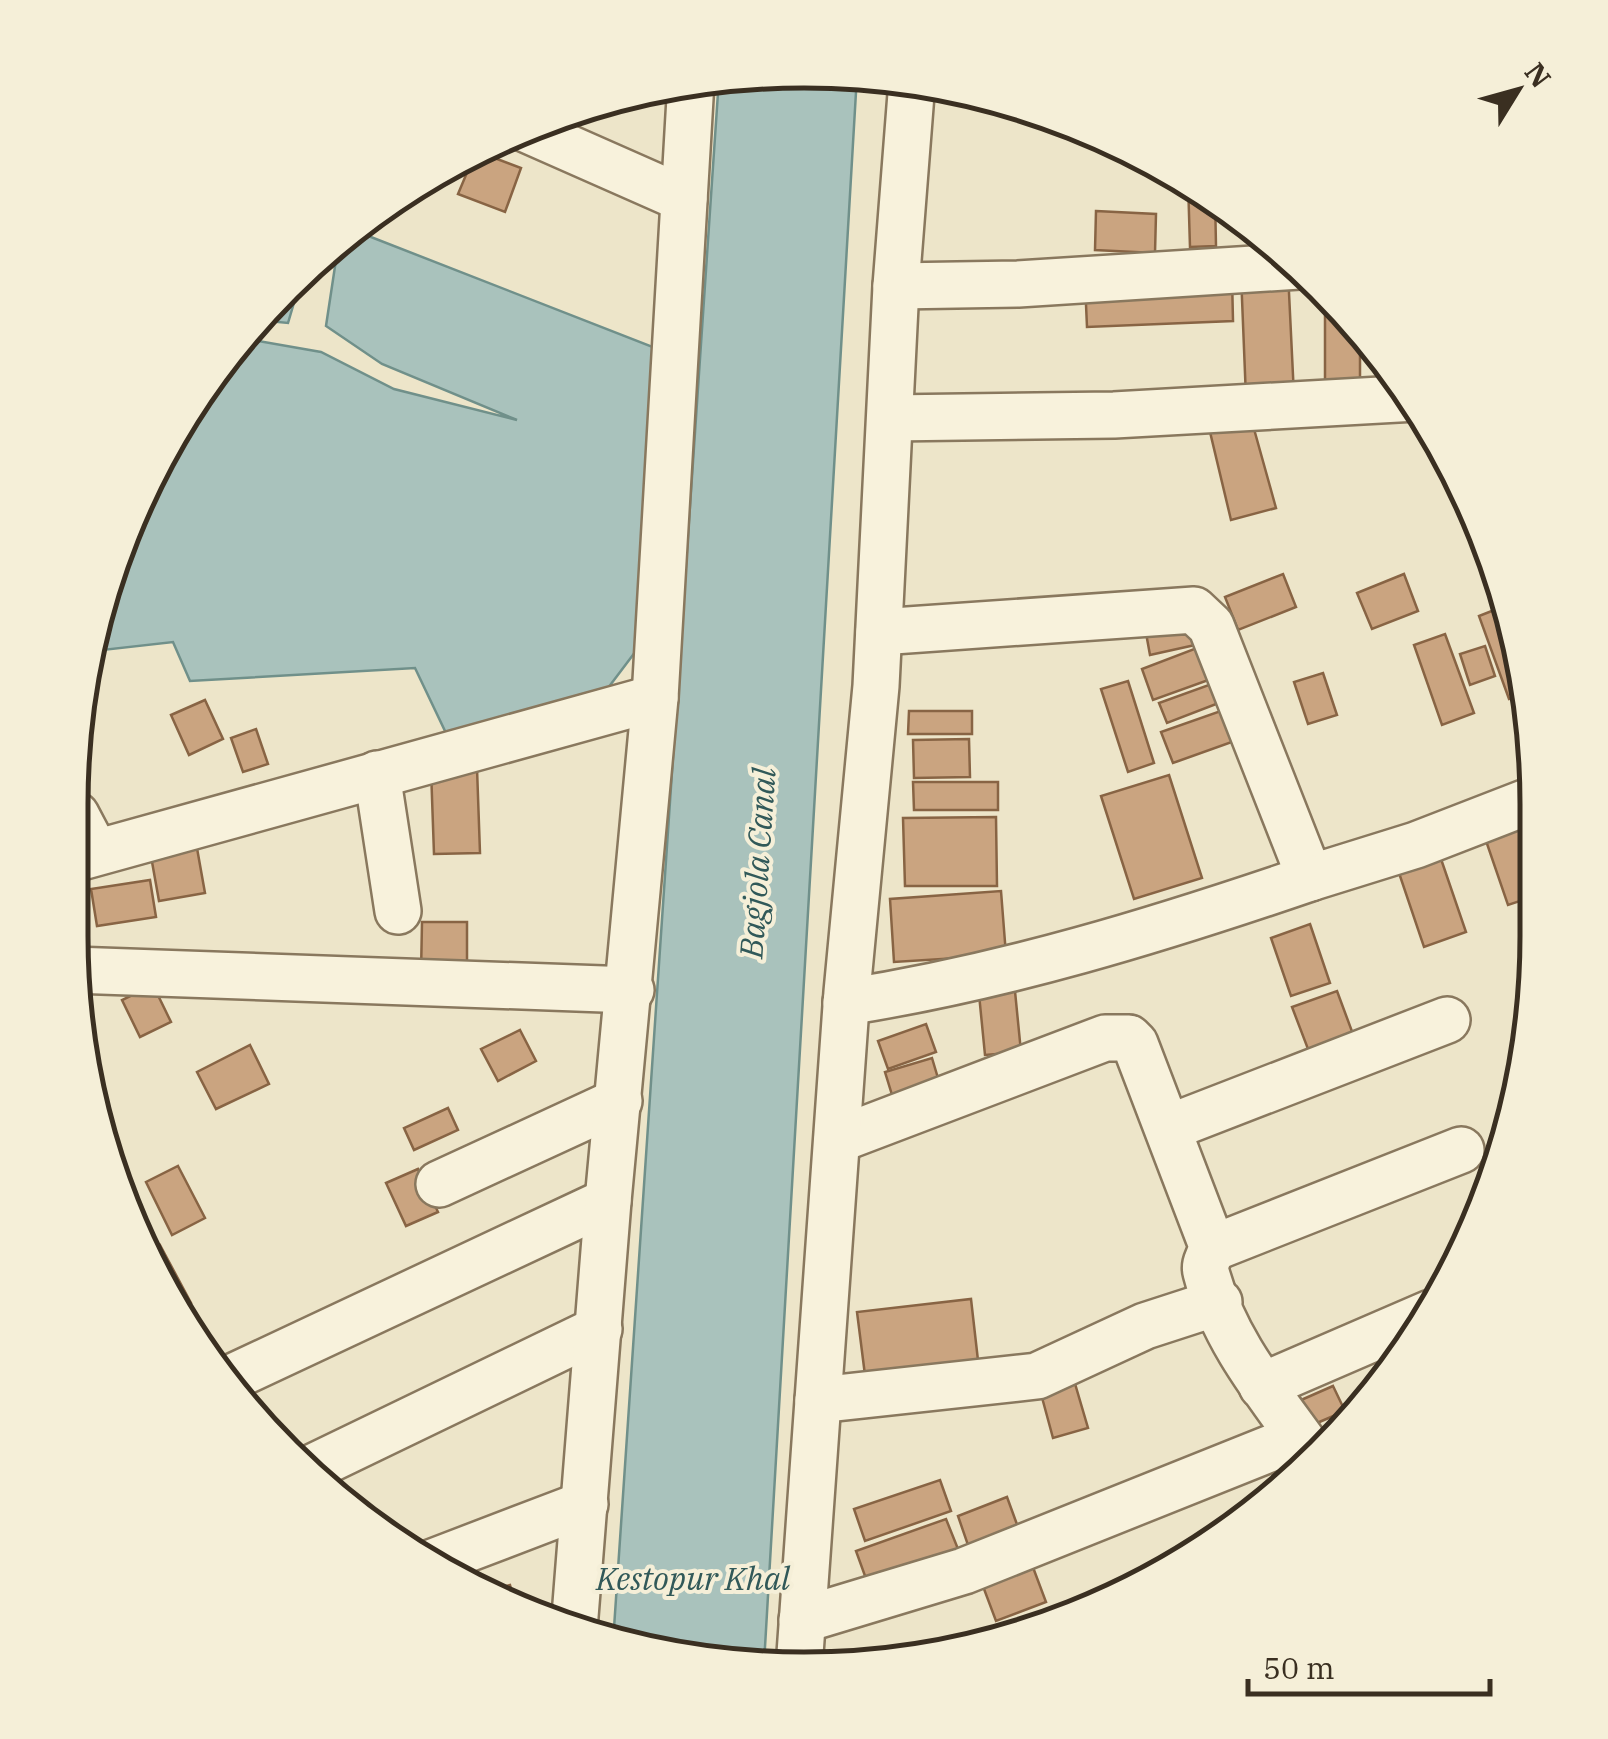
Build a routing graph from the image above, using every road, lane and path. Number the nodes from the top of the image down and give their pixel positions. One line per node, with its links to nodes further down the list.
1 (911, 96): 6 (street)
2 (691, 97): 4 (street)
3 (544, 137): 4 (street)
4 (684, 198): 10 (street)
5 (1279, 267): 6 (street)
6 (896, 286): 8 (street)
7 (1395, 399): 8 (street)
8 (890, 418): 9 (street)
9 (878, 632): 14 (street); 18 (street)
10 (655, 698): 11 (street); 17 (street)
11 (377, 774): 13 (street); 15 (street)
12 (1520, 805): 14 (street)
13 (88, 841)
14 (1310, 878): 18 (street)
15 (398, 912)
16 (89, 971): 17 (street)
17 (631, 990): 20 (street)
18 (846, 1002): 22 (street)
19 (1447, 1020): 21 (street)
20 (619, 1101): 24 (street); 25 (street)
21 (1168, 1128): 22 (street); 26 (street)
22 (837, 1140): 32 (street)
23 (1461, 1150): 26 (street)
24 (439, 1184)
25 (608, 1200): 29 (street); 30 (street)
26 (1213, 1248): 27 (street)
27 (1219, 1302): 31 (street); 32 (street)
28 (1405, 1324): 31 (street)
29 (599, 1329): 35 (street); 36 (street)
30 (239, 1374)
31 (1262, 1386): 33 (street)
32 (818, 1400): 39 (street)
33 (1307, 1446)
34 (1302, 1450): 39 (street)
35 (321, 1464)
36 (585, 1504): 37 (street); 38 (street)
37 (447, 1557)
38 (575, 1613)
39 (802, 1620): 40 (street)
40 (799, 1652)

